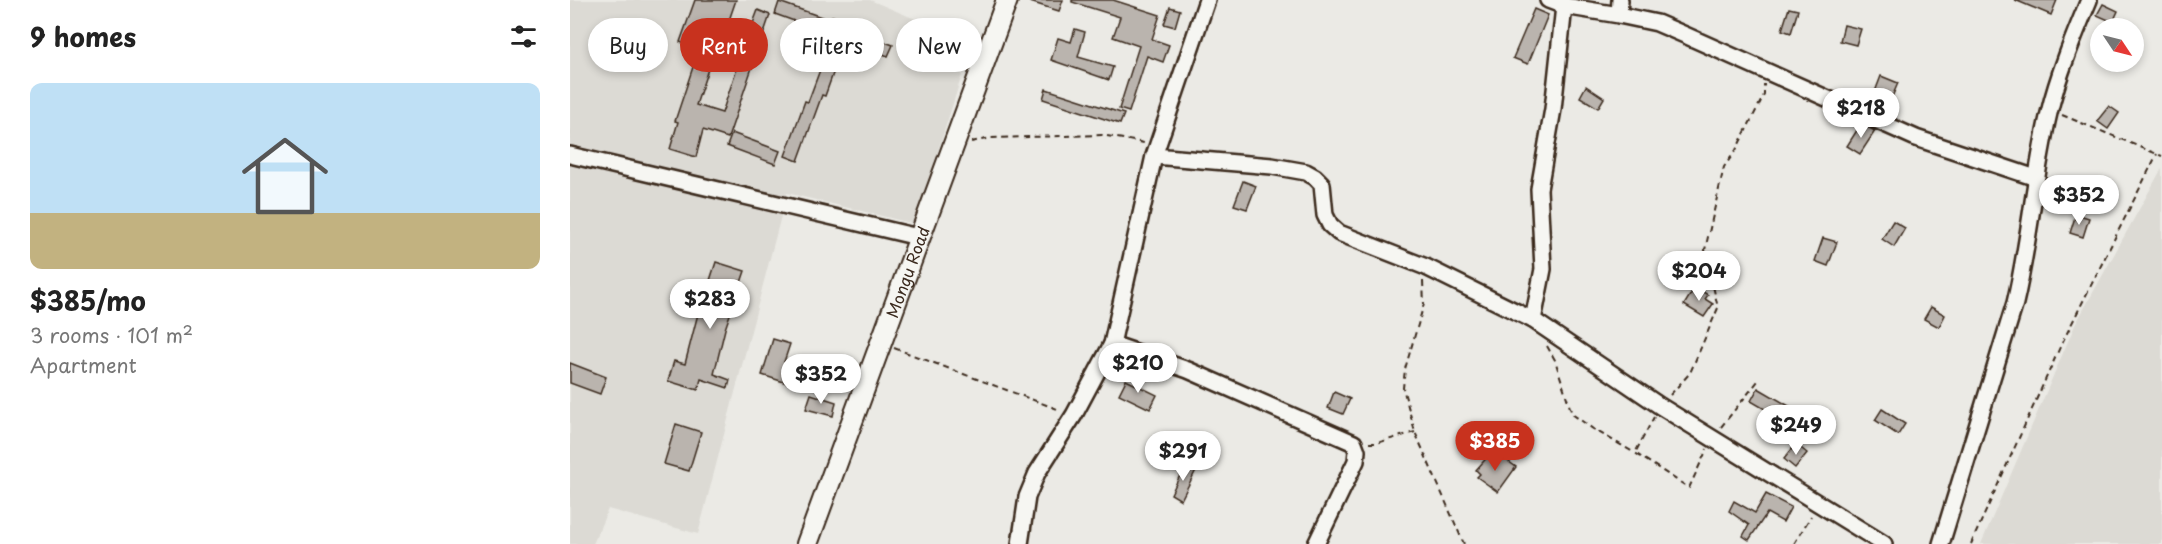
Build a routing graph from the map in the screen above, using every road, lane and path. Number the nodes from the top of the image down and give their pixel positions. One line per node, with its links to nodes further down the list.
1 (1007, 0): 9 (main road, Mongu Road)
2 (1207, 0): 12 (street)
3 (1548, 0): 5 (street)
4 (2089, 0): 8 (street)
5 (1564, 6): 6 (street); 17 (street)
6 (1620, 7): 7 (street)
7 (1765, 69): 14 (street); 21 (path)
8 (2049, 111): 10 (path); 14 (street)
9 (952, 145): 12 (path); 15 (main road, Mongu Road)
10 (2157, 154): 13 (path); 35 (path)
11 (570, 155): 15 (street)
12 (1154, 156): 16 (street); 19 (street)
13 (2162, 156)
14 (2036, 178): 34 (street)
15 (918, 237): 18 (main road, Mongu Road)
16 (1425, 267): 17 (street); 23 (path)
17 (1533, 320): 21 (street); 26 (path)
18 (880, 343): 22 (path); 28 (main road, Mongu Road)
19 (1112, 344): 22 (street); 25 (street)
20 (1758, 381): 24 (path)
21 (1660, 406): 24 (street); 26 (path)
22 (1074, 415): 29 (street)
23 (1415, 432): 25 (path); 31 (path)
24 (1712, 439): 26 (path); 27 (street)
25 (1354, 443): 30 (street)
26 (1635, 453)
27 (1818, 504): 32 (path); 33 (street)
28 (807, 544)
29 (1020, 544)
30 (1316, 544)
31 (1464, 544)
32 (1794, 544)
33 (1884, 544)
34 (1941, 544)
35 (1971, 544)

